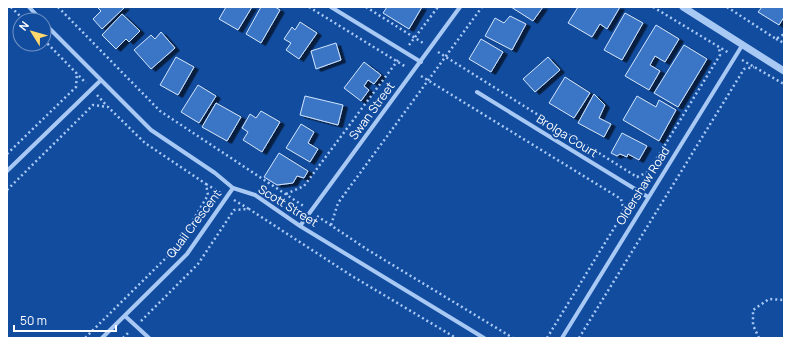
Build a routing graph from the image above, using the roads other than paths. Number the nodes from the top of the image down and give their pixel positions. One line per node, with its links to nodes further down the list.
1 (331, 7): 6 (street)
2 (460, 7): 6 (street, Swan Street)
3 (683, 7): 5 (street)
4 (52, 31): 8 (street, Scott Street)
5 (743, 44): 7 (street); 12 (street, Oldershaw Road)
6 (421, 62): 13 (street, Swan Street)
7 (784, 70)
8 (100, 81): 10 (street); 11 (street, Scott Street)
9 (477, 92): 12 (street, Brolga Court)
10 (7, 171)
11 (233, 188): 13 (street, Scott Street); 14 (street, Quail Crescent)
12 (648, 197): 18 (street, Oldershaw Road)
13 (300, 226): 17 (street, Scott Street)
14 (125, 316): 15 (street, Quail Crescent); 16 (street)
15 (102, 338)
16 (149, 338)
17 (484, 338)
18 (562, 338)

